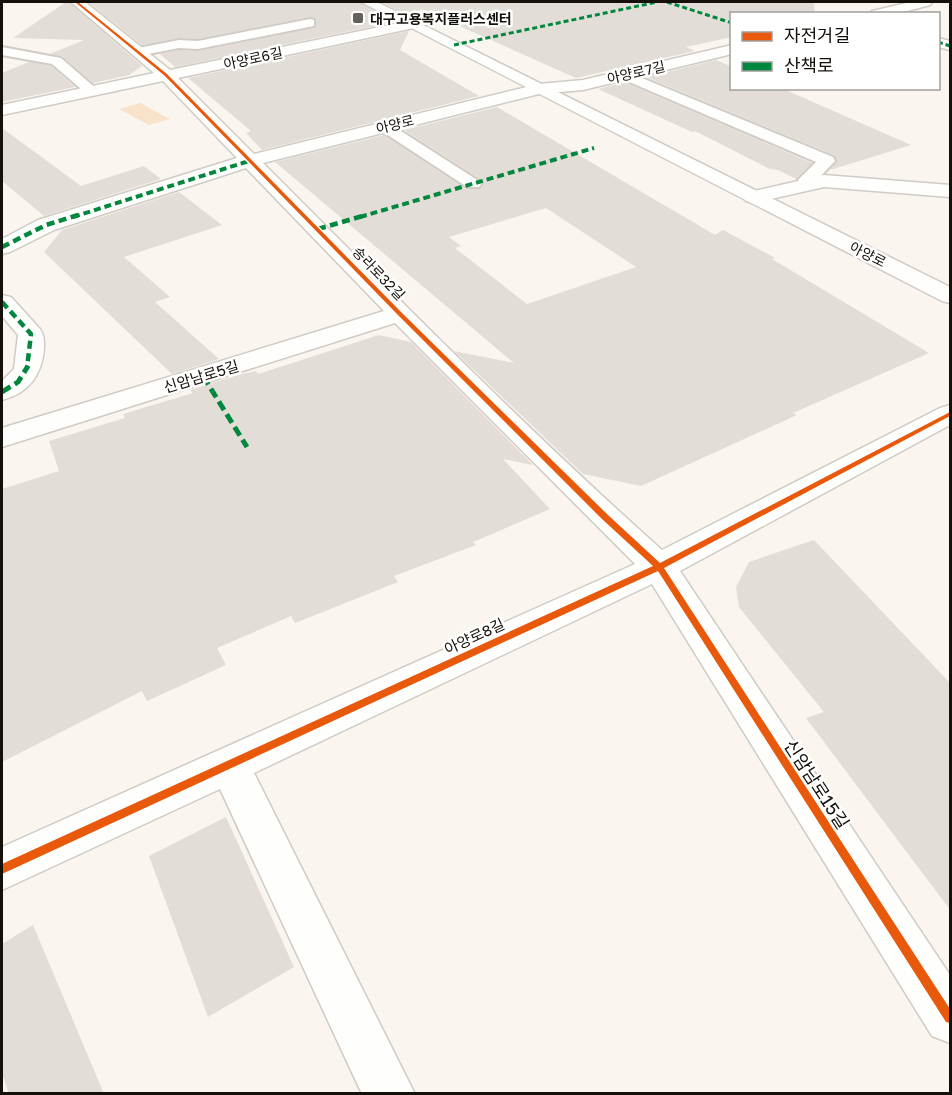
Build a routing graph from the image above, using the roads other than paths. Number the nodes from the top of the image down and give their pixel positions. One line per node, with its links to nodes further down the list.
1 (77, 2): 9 (street, 송라로32길)
2 (368, 2): 6 (street, 아양로)
3 (925, 2): 4 (street)
4 (885, 12)
5 (310, 23): 9 (lane)
6 (414, 24): 10 (street, 아양로6길); 12 (street, 아양로)
7 (730, 49): 11 (street, 아양로7길)
8 (2, 51): 13 (lane)
9 (138, 52): 10 (street, 송라로32길)
10 (166, 75): 13 (street, 아양로6길); 16 (street, 송라로32길)
11 (625, 75): 12 (street, 아양로7길); 18 (lane)
12 (539, 89): 15 (street, 아양로); 20 (street, 아양로)
13 (92, 92): 14 (street, 아양로6길)
14 (2, 110)
15 (385, 127): 16 (street, 아양로); 17 (lane)
16 (252, 160): 21 (street, 아양로); 24 (street, 송라로32길)
17 (473, 183)
18 (812, 184): 19 (street); 20 (street)
19 (951, 191)
20 (753, 196): 22 (street, 아양로)
21 (2, 247)
22 (951, 296)
23 (2, 302): 25 (street)
24 (400, 314): 27 (street, 신암남로5길); 28 (street, 송라로32길)
25 (2, 392)
26 (951, 414): 28 (street, 아양로8길)
27 (2, 438)
28 (659, 567): 29 (street, 아양로8길); 31 (street, 신암남로15길)
29 (228, 763): 30 (street, 아양로8길); 32 (street)
30 (2, 869)
31 (951, 1018)
32 (389, 1094)

